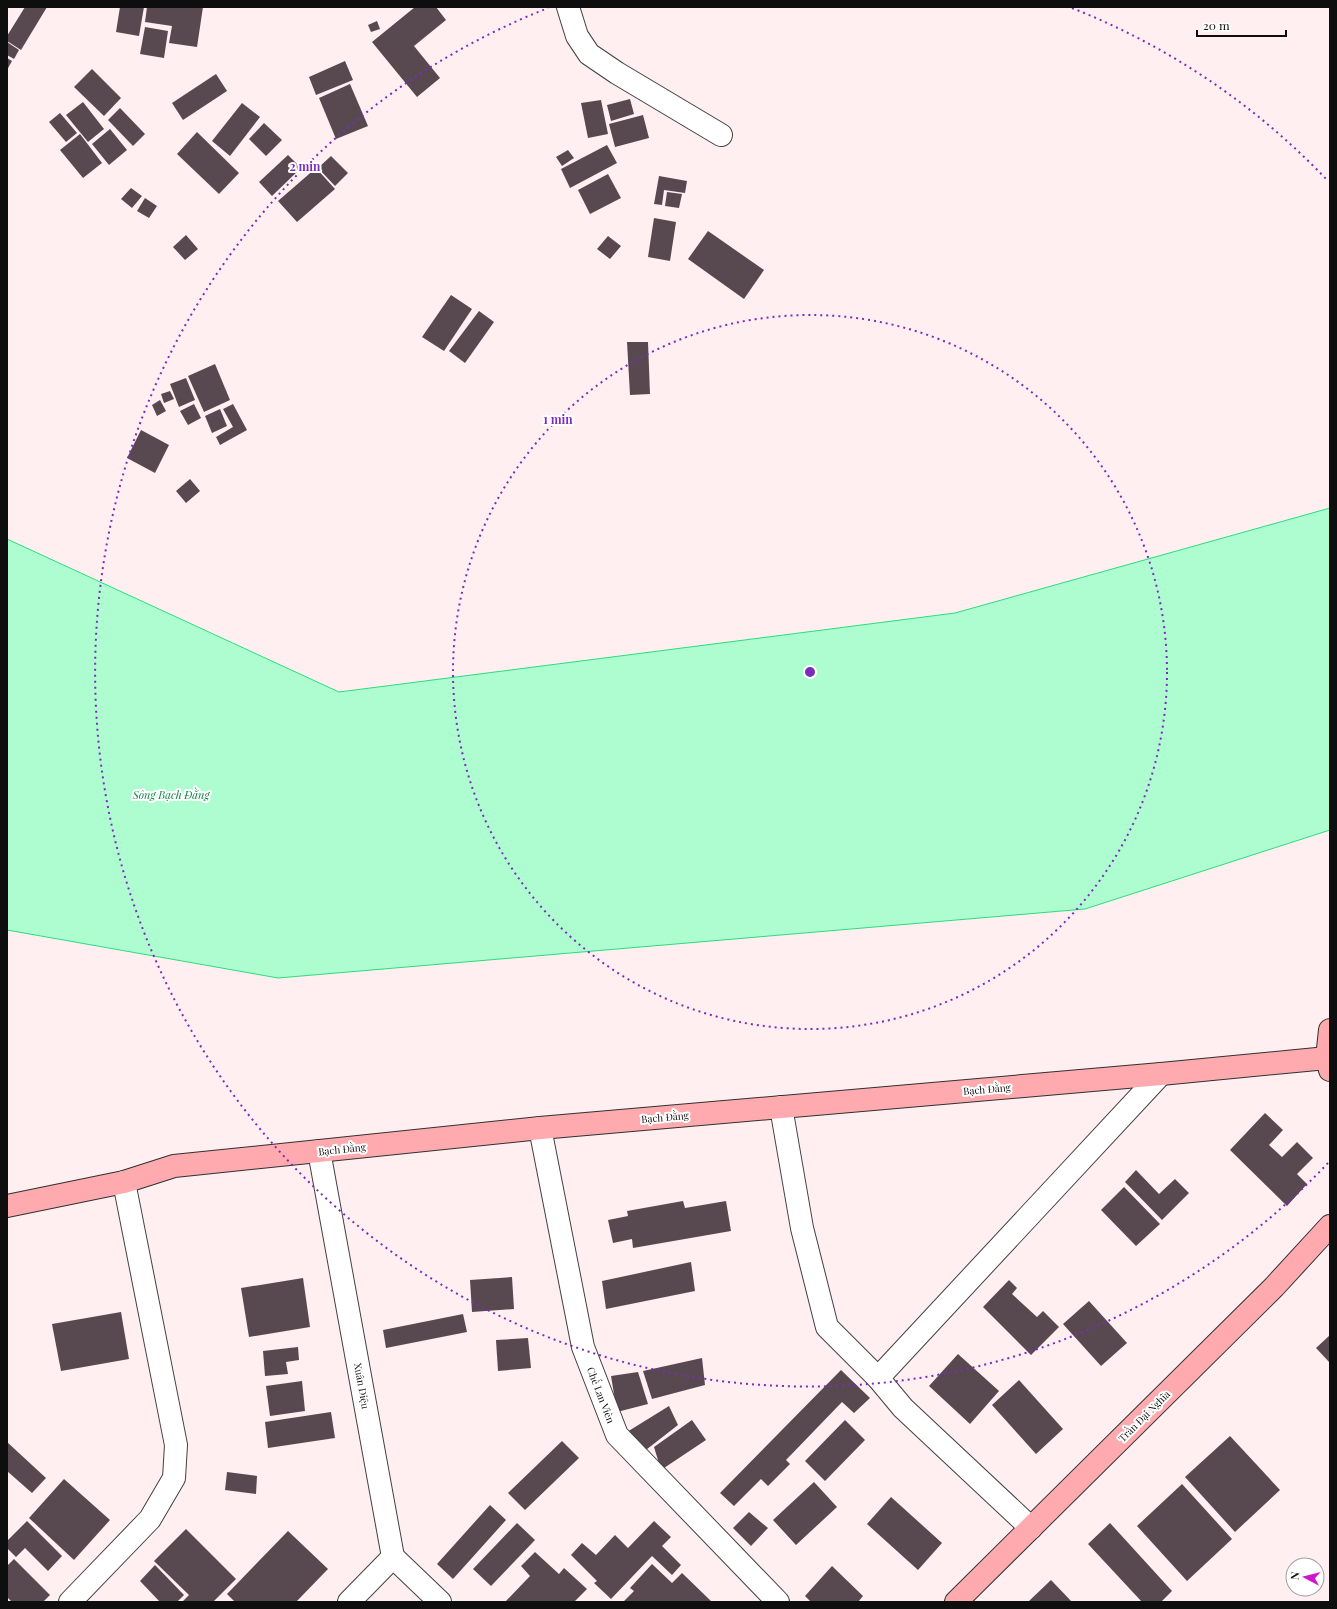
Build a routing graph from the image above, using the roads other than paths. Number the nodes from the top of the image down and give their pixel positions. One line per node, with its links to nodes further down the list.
1 (568, 7): 2 (street)
2 (721, 135)
3 (1330, 1030): 4 (street)
4 (1328, 1064): 5 (street, Bạch Đằng)
5 (1161, 1074): 6 (street, Bạch Đằng); 12 (street)
6 (781, 1107): 7 (street, Bạch Đằng); 12 (street)
7 (540, 1128): 8 (street, Bạch Đằng); 18 (street, Chế Lan Viên)
8 (319, 1151): 9 (street, Bạch Đằng); 14 (street, Xuân Diệu)
9 (124, 1182): 10 (street, Bạch Đằng); 15 (street)
10 (7, 1206)
11 (1330, 1226): 13 (street, Trần Đại Nghĩa)
12 (878, 1378): 13 (street)
13 (1031, 1528): 19 (street, Trần Đại Nghĩa)
14 (394, 1556): 16 (street); 17 (street)
15 (70, 1602)
16 (349, 1602)
17 (440, 1602)
18 (778, 1602)
19 (956, 1602)

